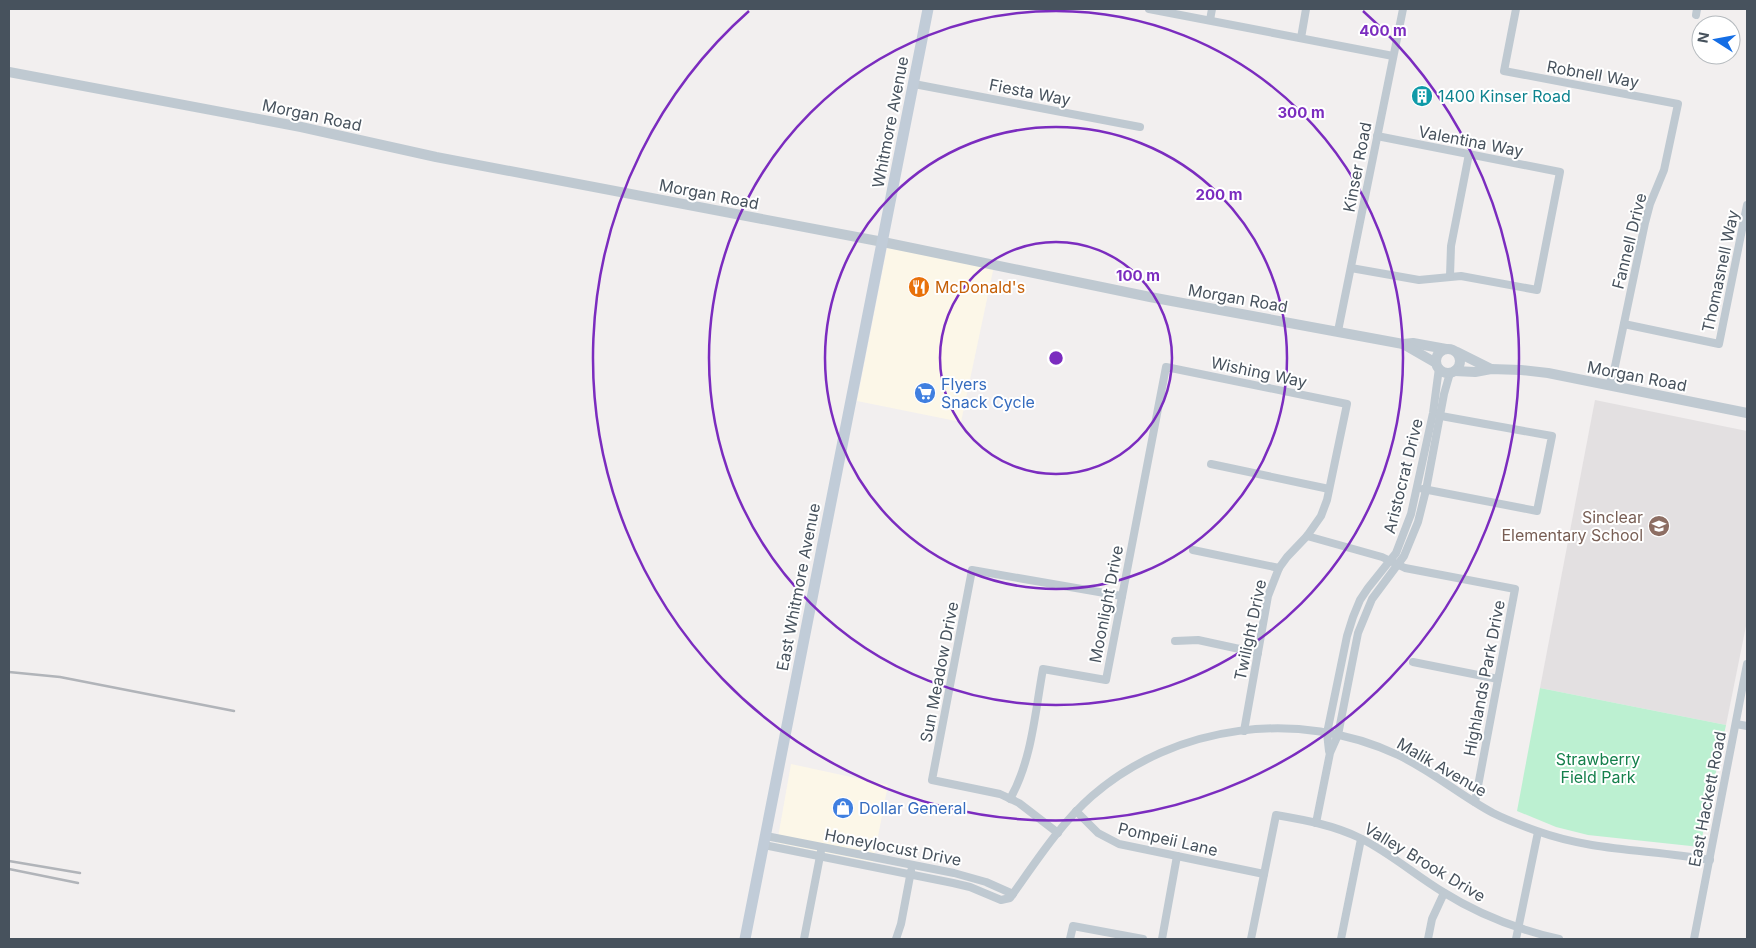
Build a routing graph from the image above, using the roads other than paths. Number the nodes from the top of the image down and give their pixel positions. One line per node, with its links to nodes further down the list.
1 (928, 9): 11 (main road, Whitmore Avenue)
2 (1149, 9): 7 (street)
3 (1212, 9): 7 (street)
4 (1306, 9): 8 (street)
5 (1403, 9): 9 (street, Kinser Road)
6 (1516, 9): 12 (street, Robnell Way)
7 (1210, 20): 8 (street)
8 (1301, 38): 9 (street)
9 (1393, 56): 14 (street, Kinser Road)
10 (9, 72): 17 (street, Morgan Road)
11 (914, 84): 13 (street, Fiesta Way); 17 (main road, Whitmore Avenue)
12 (1678, 104): 20 (street, Fannell Drive)
13 (1140, 127)
14 (1377, 136): 15 (street, Valentina Way); 18 (street, Kinser Road)
15 (1469, 154): 19 (street); 19 (street, Valentina Way)
16 (1747, 205): 20 (street, Thomasnell Way)
17 (883, 242): 21 (street, Morgan Road); 61 (main road, East Whitmore Avenue)
18 (1351, 268): 19 (street); 21 (street, Kinser Road)
19 (1450, 276)
20 (1624, 324): 29 (street, Fannell Drive)
21 (1338, 331): 22 (street, Morgan Road)
22 (1403, 344): 23 (street, Morgan Road); 25 (street, Morgan Road)
23 (1446, 349): 24 (street); 25 (street)
24 (1457, 352): 27 (street, Morgan Road); 28 (street)
25 (1438, 366): 28 (street); 34 (street, Aristocrat Drive)
26 (1166, 367): 30 (street, Wishing Way); 42 (street, Moonlight Drive)
27 (1491, 369): 28 (street, Morgan Road); 29 (street, Morgan Road)
28 (1453, 372): 32 (street, Aristocrat Drive)
29 (1609, 386): 31 (street, Morgan Road)
30 (1347, 404): 35 (street, Twilight Drive)
31 (1747, 413)
32 (1441, 416): 36 (street, Aristocrat Drive); 36 (street)
33 (1211, 464): 35 (street)
34 (1416, 488): 36 (street); 39 (street, Aristocrat Drive)
35 (1329, 489): 37 (street, Twilight Drive)
36 (1426, 490): 40 (street, Aristocrat Drive)
37 (1307, 536): 39 (street); 41 (street, Twilight Drive)
38 (1193, 550): 41 (street)
39 (1388, 560): 40 (street); 51 (street, Aristocrat Drive)
40 (1398, 565): 47 (street, Highlands Park Drive); 52 (street, Aristocrat Drive)
41 (1279, 568): 44 (street, Twilight Drive)
42 (1122, 596): 54 (street, Moonlight Drive); 54 (street, Sun Meadow Drive)
43 (1175, 641): 44 (street)
44 (1258, 653): 50 (street, Twilight Drive)
45 (1414, 662): 47 (street)
46 (1747, 664): 48 (street, East Hackett Road)
47 (1498, 679): 55 (street, Highlands Park Drive)
48 (1736, 724): 49 (street); 65 (street, East Hackett Road)
49 (1747, 726)
50 (1244, 730): 51 (street, Malik Avenue); 56 (street, Malik Avenue)
51 (1327, 732): 52 (street, Malik Avenue); 53 (street, Aristocrat Drive)
52 (1338, 735): 53 (street, Aristocrat Drive); 55 (street, Malik Avenue)
53 (1330, 753): 57 (street, Aristocrat Drive)
54 (1010, 799): 59 (street)
55 (1475, 802): 58 (street, Malik Avenue)
56 (1076, 812): 59 (street, Malik Avenue); 64 (street, Pompeii Lane)
57 (1316, 823): 60 (street, Valley Brook Drive); 68 (street, Valley Brook Drive)
58 (1538, 832): 65 (street, Malik Avenue); 71 (street)
59 (1058, 833): 70 (street, Malik Avenue)
60 (1361, 838): 69 (street, Valley Brook Drive); 79 (street)
61 (765, 840): 62 (street, Honeylocust Drive); 63 (street, Honeylocust Drive); 72 (main road, East Whitmore Avenue)
62 (822, 847): 63 (street); 66 (street, Honeylocust Drive)
63 (821, 856): 67 (street, Honeylocust Drive); 73 (street)
64 (1178, 856): 68 (street, Pompeii Lane); 77 (street)
65 (1710, 860): 83 (street, East Hackett Road)
66 (913, 865): 67 (street); 70 (street, Honeylocust Drive)
67 (911, 874): 70 (street, Honeylocust Drive); 74 (street)
68 (1264, 874): 78 (street)
69 (1444, 893): 71 (street, Valley Brook Drive); 80 (street)
70 (1012, 896)
71 (1518, 927): 81 (street); 82 (street, Valley Brook Drive)
72 (745, 939)
73 (804, 939)
74 (896, 939)
75 (1070, 939): 76 (street)
76 (1143, 939)
77 (1162, 939)
78 (1251, 939)
79 (1341, 939)
80 (1428, 939)
81 (1516, 939)
82 (1559, 939)
83 (1694, 939)

